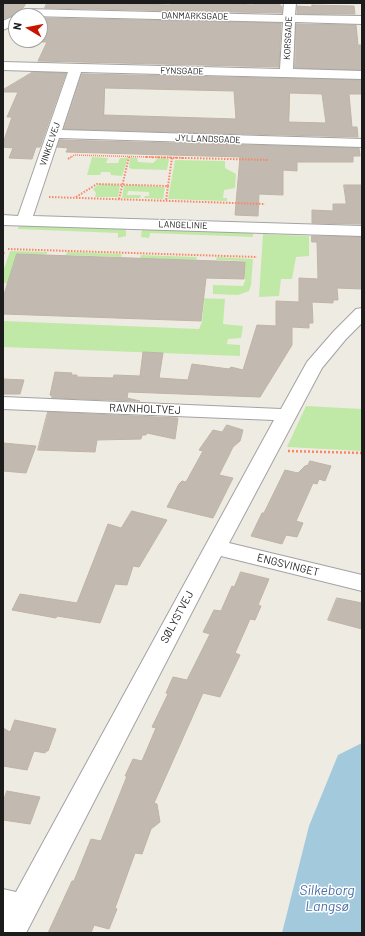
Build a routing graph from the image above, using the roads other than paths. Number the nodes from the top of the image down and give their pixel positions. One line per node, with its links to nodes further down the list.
1 (290, 3): 3 (street, KORSGADE)
2 (48, 14): 3 (street, DANMARKSGADE)
3 (289, 18): 4 (street, DANMARKSGADE); 7 (street, KORSGADE)
4 (362, 20)
5 (3, 66): 6 (street, FYNSGADE)
6 (76, 68): 7 (street, FYNSGADE); 9 (street, VINKELVEJ)
7 (286, 73): 8 (street, FYNSGADE)
8 (362, 75)
9 (54, 134): 10 (street, JYLLANDSGADE); 12 (street, VINKELVEJ)
10 (362, 143)
11 (3, 220): 12 (street, LANGELINIE)
12 (24, 220): 13 (street, LANGELINIE)
13 (362, 231)
14 (362, 313): 16 (street, SØLYSTVEJ)
15 (3, 403): 16 (street, RAVNHOLTVEJ)
16 (286, 416): 17 (street, SØLYSTVEJ)
17 (215, 547): 18 (street, ENGSVINGET); 19 (street, SØLYSTVEJ)
18 (362, 583)
19 (14, 904): 20 (street, SØLYSTVEJ)
20 (10, 933)

